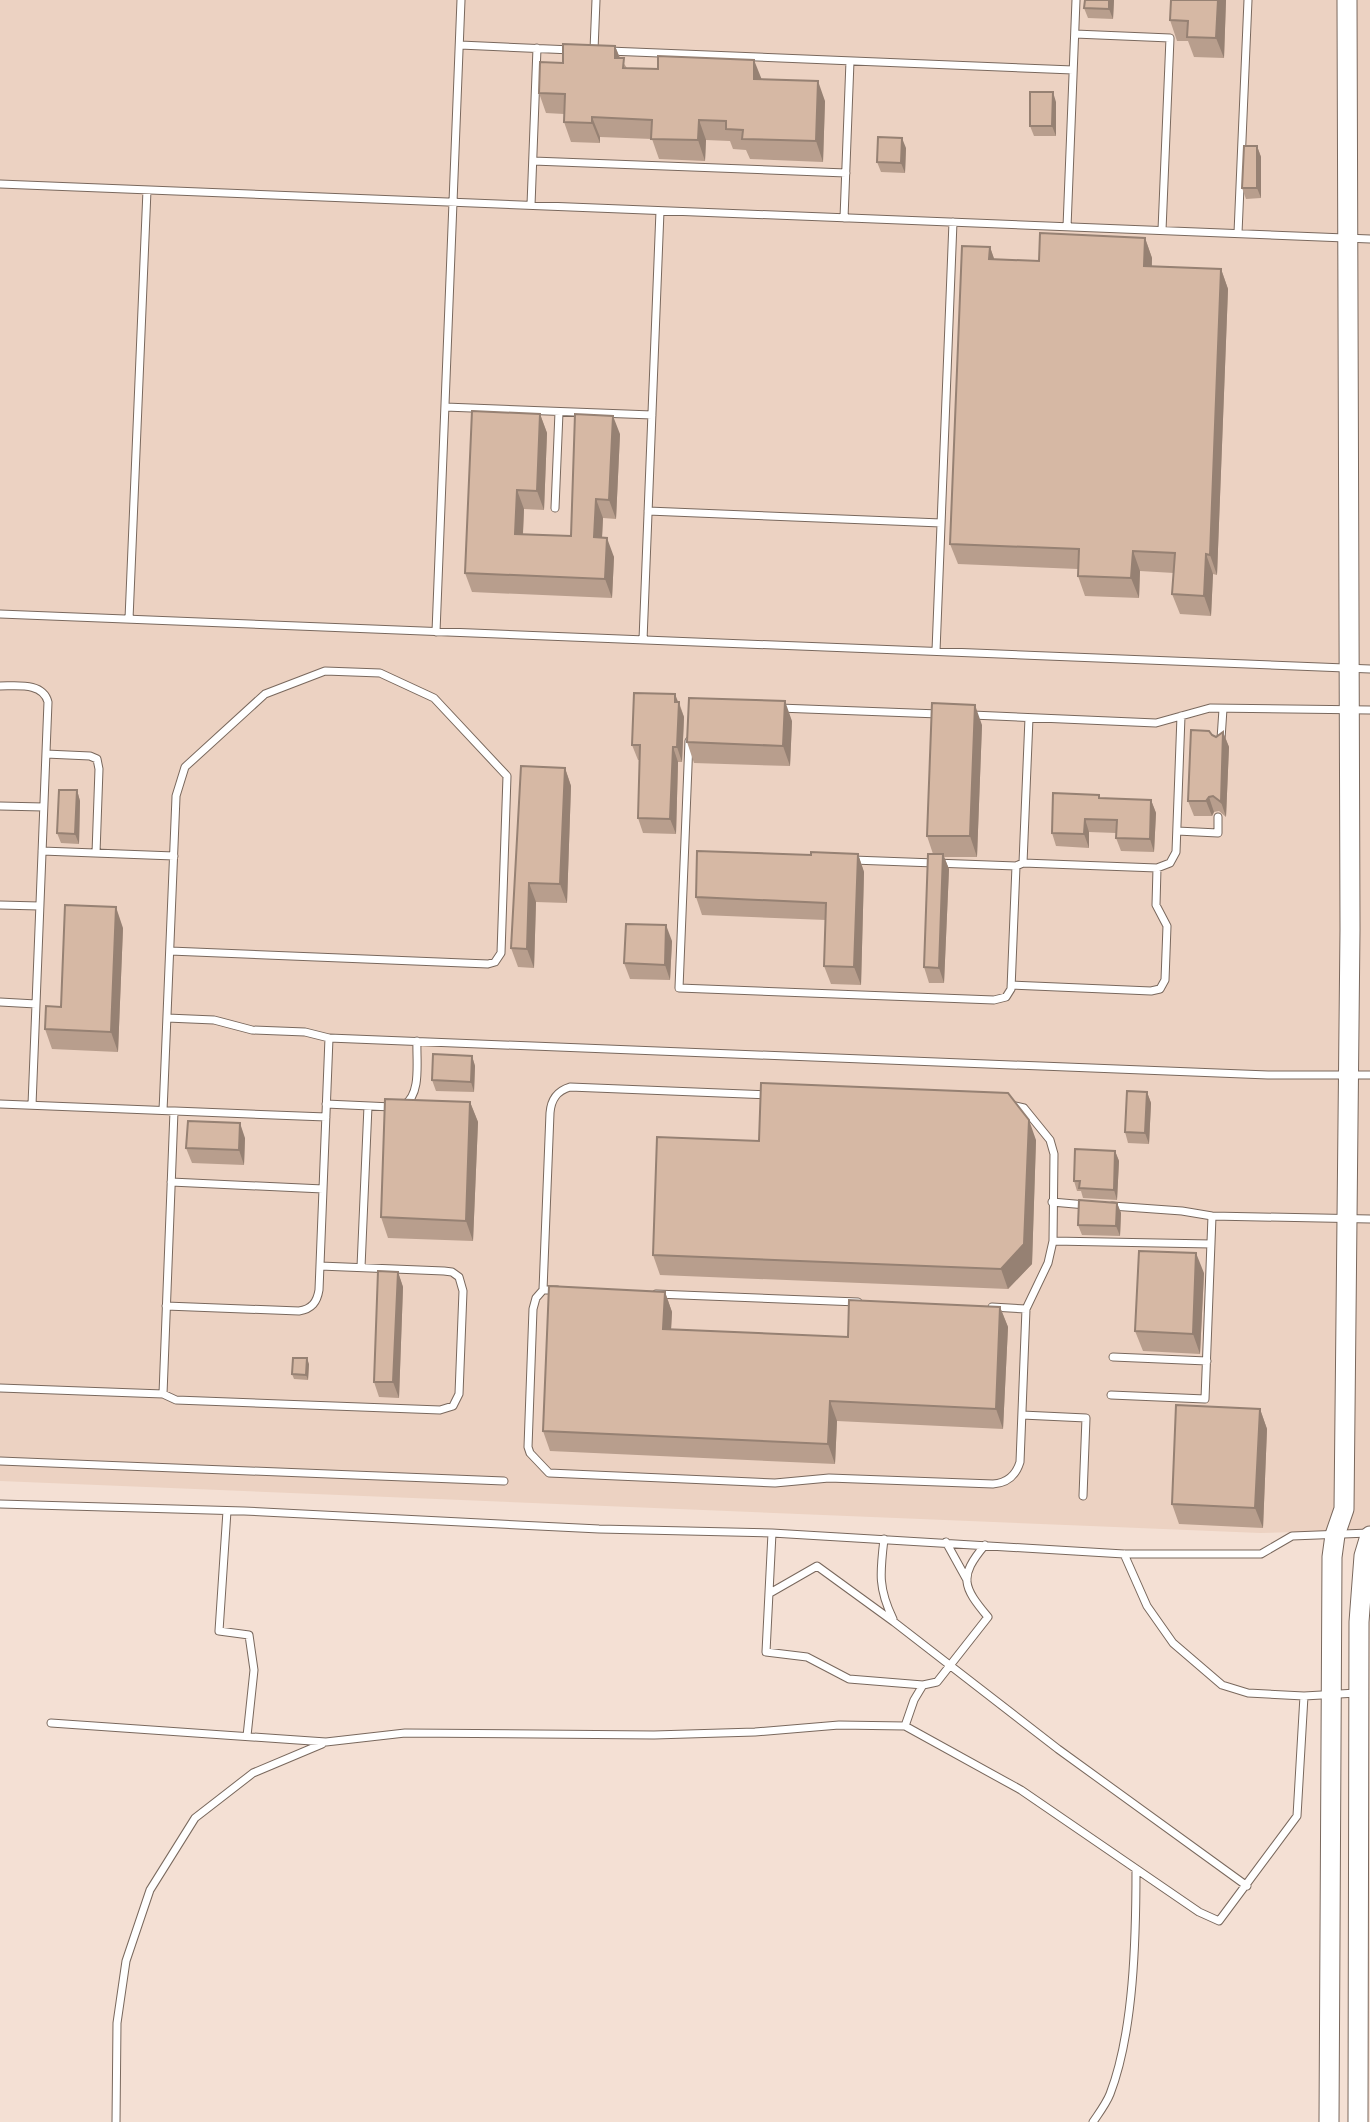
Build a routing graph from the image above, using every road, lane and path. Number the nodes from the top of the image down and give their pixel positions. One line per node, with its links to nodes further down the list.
1 (461, 0): 7 (lane)
2 (596, 0): 9 (lane)
3 (1076, 0): 6 (lane)
4 (1248, 0): 23 (lane)
5 (1347, 0): 24 (street)
6 (1075, 34): 11 (lane); 22 (lane)
7 (460, 45): 8 (lane); 16 (lane)
8 (537, 48): 9 (lane); 12 (lane)
9 (594, 50): 10 (lane)
10 (850, 61): 11 (lane); 13 (lane)
11 (1073, 70): 21 (lane)
12 (533, 161): 13 (lane); 17 (lane)
13 (846, 173): 19 (lane)
14 (0, 184): 15 (lane)
15 (147, 190): 16 (lane); 33 (lane)
16 (453, 202): 17 (lane); 26 (lane)
17 (531, 205): 18 (lane)
18 (660, 211): 19 (lane); 28 (lane)
19 (844, 218): 20 (lane)
20 (953, 222): 21 (lane); 31 (lane)
21 (1067, 227): 22 (lane)
22 (1162, 230): 23 (lane)
23 (1238, 233): 24 (lane)
24 (1348, 238): 25 (lane); 37 (street)
25 (1370, 239)
26 (445, 407): 27 (lane); 34 (lane)
27 (559, 412): 28 (lane); 29 (lane)
28 (652, 415): 30 (lane)
29 (555, 508)
30 (648, 511): 31 (lane); 35 (lane)
31 (941, 523): 36 (lane)
32 (0, 614): 33 (lane)
33 (130, 620): 34 (lane)
34 (436, 632): 35 (lane)
35 (643, 640): 36 (lane)
36 (936, 651): 37 (lane)
37 (1349, 668): 38 (lane); 42 (street)
38 (1370, 669)
39 (0, 686): 50 (lane)
40 (773, 707): 44 (lane)
41 (1223, 709): 42 (lane); 46 (lane); 49 (lane)
42 (1349, 710): 43 (lane); 72 (street)
43 (1370, 710)
44 (948, 714)
45 (961, 715): 47 (lane)
46 (1181, 716): 47 (lane); 54 (lane)
47 (1029, 718): 61 (lane)
48 (690, 732): 57 (lane)
49 (1221, 746)
50 (46, 754): 52 (lane); 56 (lane)
51 (0, 806): 52 (lane)
52 (43, 807): 55 (lane)
53 (1218, 817): 54 (lane)
54 (1177, 831): 62 (lane)
55 (42, 851): 56 (lane); 64 (lane)
56 (96, 853): 59 (lane)
57 (685, 853): 58 (lane); 66 (lane)
58 (698, 854)
59 (174, 856): 65 (lane); 65 (lane)
60 (850, 860): 61 (lane)
61 (1020, 864): 62 (lane); 66 (lane)
62 (1157, 868): 66 (lane)
63 (0, 905): 64 (lane)
64 (40, 906): 68 (lane)
65 (170, 951): 69 (lane)
66 (1012, 985)
67 (0, 1002): 68 (lane)
68 (36, 1003): 78 (lane)
69 (167, 1018): 70 (lane); 80 (lane)
70 (329, 1038): 71 (lane); 76 (lane)
71 (417, 1041): 72 (lane); 79 (lane)
72 (1347, 1075): 73 (lane); 89 (street)
73 (1370, 1075)
74 (783, 1095): 95 (lane)
75 (0, 1104): 78 (lane)
76 (326, 1104): 79 (lane); 82 (lane)
77 (1002, 1104): 85 (lane)
78 (32, 1105): 80 (lane)
79 (368, 1106): 94 (lane)
80 (163, 1110): 81 (lane)
81 (174, 1111): 82 (lane); 83 (lane)
82 (326, 1117): 84 (lane)
83 (171, 1182): 84 (lane); 99 (lane)
84 (323, 1189): 93 (lane)
85 (1052, 1202): 86 (lane); 91 (lane)
86 (1091, 1205)
87 (1104, 1206): 88 (lane)
88 (1212, 1216): 89 (lane); 92 (lane)
89 (1345, 1219): 90 (lane); 114 (street)
90 (1370, 1219)
91 (1053, 1241): 92 (lane); 101 (lane)
92 (1211, 1244): 103 (lane)
93 (320, 1266): 94 (lane); 99 (lane)
94 (361, 1267): 105 (lane)
95 (543, 1290): 96 (lane); 107 (lane)
96 (570, 1291)
97 (653, 1294): 98 (lane)
98 (860, 1302)
99 (166, 1306): 105 (lane)
100 (985, 1307): 101 (lane)
101 (1026, 1309): 107 (lane)
102 (1113, 1357): 103 (lane)
103 (1207, 1361): 106 (lane)
104 (0, 1388): 105 (lane)
105 (163, 1394)
106 (1111, 1395)
107 (1022, 1415): 110 (lane)
108 (0, 1461): 109 (lane)
109 (504, 1481)
110 (1083, 1496)
111 (0, 1504): 112 (lane)
112 (227, 1511): 113 (lane); 130 (lane)
113 (772, 1533): 116 (lane); 121 (lane)
114 (1335, 1535): 115 (lane); 119 (lane); 126 (street)
115 (1370, 1535): 125 (street)
116 (884, 1539): 117 (lane); 122 (lane)
117 (946, 1542): 118 (lane); 120 (lane)
118 (985, 1545): 119 (lane); 120 (lane)
119 (1124, 1554): 127 (lane)
120 (967, 1580): 123 (lane)
121 (770, 1592): 122 (lane); 124 (lane)
122 (894, 1622): 123 (lane)
123 (950, 1665): 124 (lane); 133 (lane)
124 (923, 1685): 129 (lane)
125 (1358, 1692): 126 (lane); 137 (street)
126 (1331, 1694): 127 (lane); 136 (street)
127 (1304, 1696): 133 (lane)
128 (51, 1723): 130 (lane)
129 (905, 1726): 131 (lane); 132 (lane)
130 (247, 1736): 131 (lane)
131 (326, 1742): 134 (lane)
132 (1136, 1870): 133 (lane); 135 (lane)
133 (1247, 1886)
134 (116, 2122)
135 (1093, 2122)
136 (1329, 2122)
137 (1358, 2122)

